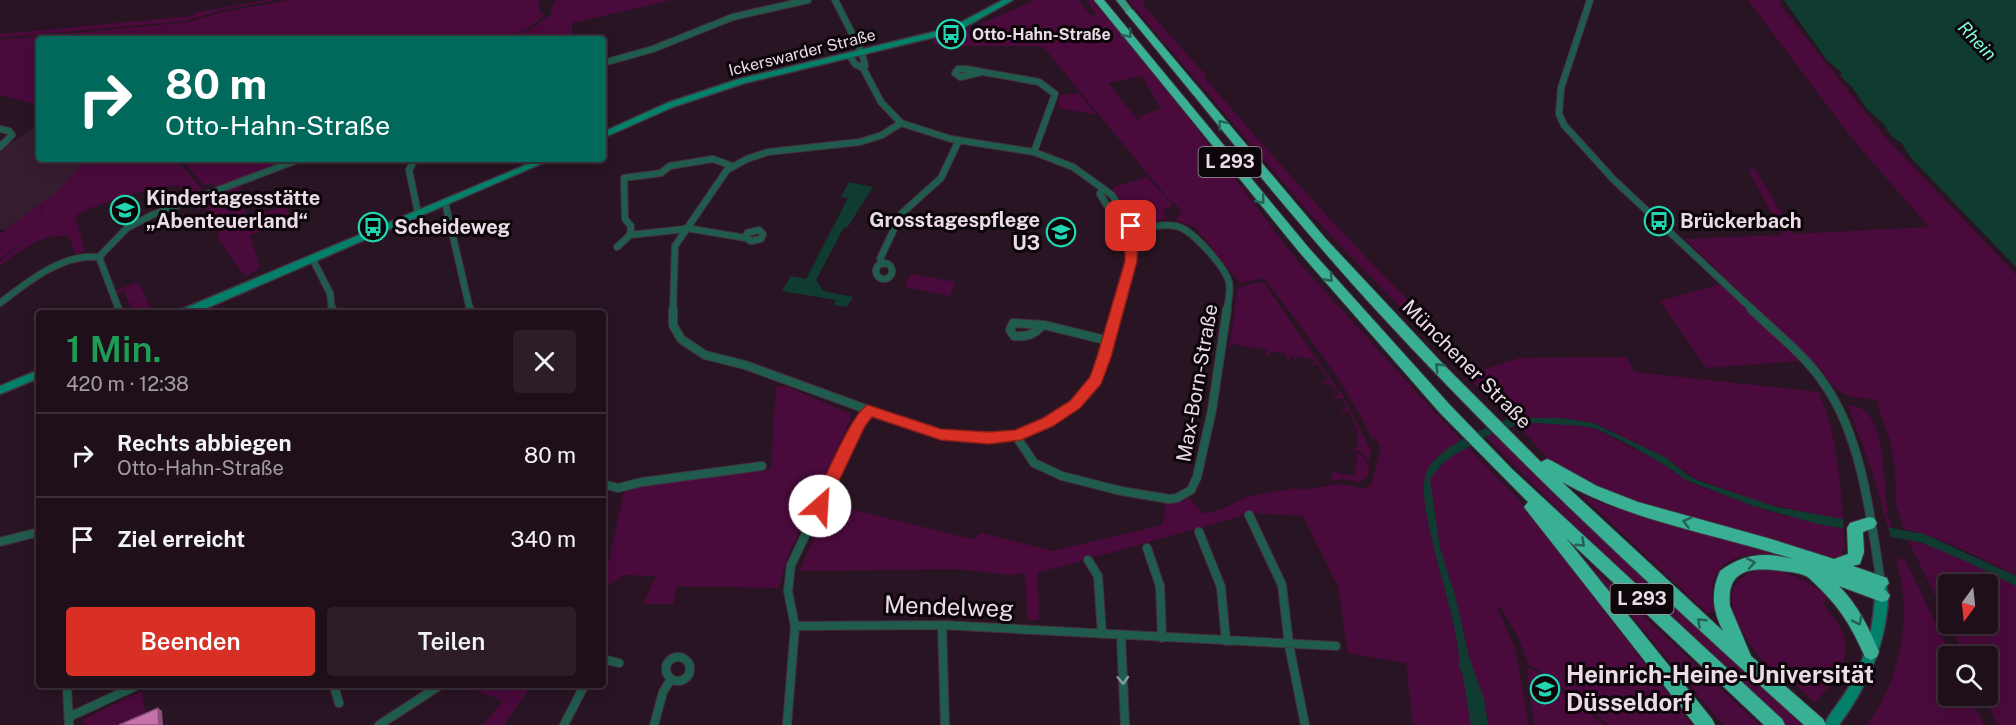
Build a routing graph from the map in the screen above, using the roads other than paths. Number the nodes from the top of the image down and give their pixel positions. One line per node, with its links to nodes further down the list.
1 (808, 0): 10 (street)
2 (835, 0): 8 (street)
3 (1009, 0): 8 (main road, Ickerswarder Straße)
4 (1099, 0): 46 (highway, Münchener Straße / L 293, one-way to 46)
5 (1120, 0): 7 (main road, Münchener Straße / L 293)
6 (1590, 0): 49 (street)
7 (1130, 12): 44 (highway, Münchener Straße / L 293, one-way to 7)
8 (862, 53): 9 (main road, Ickerswarder Straße); 11 (street)
9 (850, 56): 11 (street); 15 (main road, Ickerswarder Straße)
10 (606, 62)
11 (863, 68): 13 (street)
12 (982, 72): 18 (street)
13 (901, 123): 16 (street); 22 (street)
14 (0, 129): 17 (street)
15 (606, 134)
16 (959, 140): 18 (street); 32 (street)
17 (0, 147)
18 (1034, 152): 26 (street)
19 (292, 162): 30 (street)
20 (413, 162): 24 (street)
21 (541, 162): 23 (main road)
22 (732, 166): 25 (street); 27 (street)
23 (445, 202): 24 (main road); 37 (street)
24 (418, 213): 31 (main road)
25 (686, 228): 27 (street); 28 (street); 42 (street)
26 (1130, 233): 39 (street); 43 (street, Max-Born-Straße)
27 (630, 235): 29 (street)
28 (746, 238)
29 (617, 246)
30 (99, 257): 33 (street); 34 (street)
31 (312, 258): 35 (main road); 36 (street)
32 (883, 264)
33 (0, 303)
34 (119, 310)
35 (191, 310)
36 (332, 310)
37 (470, 310)
38 (1041, 326): 39 (street)
39 (1109, 341): 43 (street)
40 (36, 375): 41 (main road)
41 (0, 390)
42 (868, 411): 43 (street); 59 (street)
43 (1016, 436)
44 (1522, 446): 55 (highway, one-way to 44); 68 (highway, Münchener Straße / L 293, one-way to 44)
45 (762, 466): 47 (street)
46 (1508, 474): 78 (highway); 86 (highway, Münchener Straße / L 293, one-way to 86)
47 (606, 485)
48 (1249, 515): 64 (street)
49 (1869, 523): 55 (highway); 57 (street)
50 (1199, 532): 63 (street)
51 (36, 533): 52 (street)
52 (0, 542)
53 (1147, 548): 62 (street)
54 (1088, 560): 60 (street)
55 (1834, 566): 57 (highway)
56 (1809, 570): 57 (highway); 66 (highway, one-way to 66); 68 (highway, one-way to 56)
57 (1881, 589): 66 (main road)
58 (942, 625): 59 (street, Mendelweg); 60 (street, Mendelweg); 83 (street)
59 (795, 626): 82 (street)
60 (1102, 634): 61 (street, Mendelweg)
61 (1121, 636): 62 (street, Mendelweg); 84 (street, one-way to 84)
62 (1162, 638): 63 (street, Mendelweg)
63 (1226, 641): 64 (street, Mendelweg)
64 (1289, 645): 65 (street, Mendelweg); 85 (street)
65 (1336, 646)
66 (1871, 652): 88 (main road)
67 (606, 661): 69 (street)
68 (1744, 661): 87 (highway, Münchener Straße / L 293)
69 (619, 663)
70 (671, 679): 81 (street)
71 (68, 688): 77 (street)
72 (132, 688): 77 (street)
73 (335, 688): 76 (street)
74 (436, 688): 79 (street)
75 (584, 688): 80 (street)
76 (339, 703)
77 (69, 721)
78 (1706, 722)
79 (379, 725)
80 (564, 725)
81 (654, 725)
82 (786, 725)
83 (945, 725)
84 (1125, 725)
85 (1305, 725)
86 (1776, 725)
87 (1817, 725)
88 (1832, 725)

